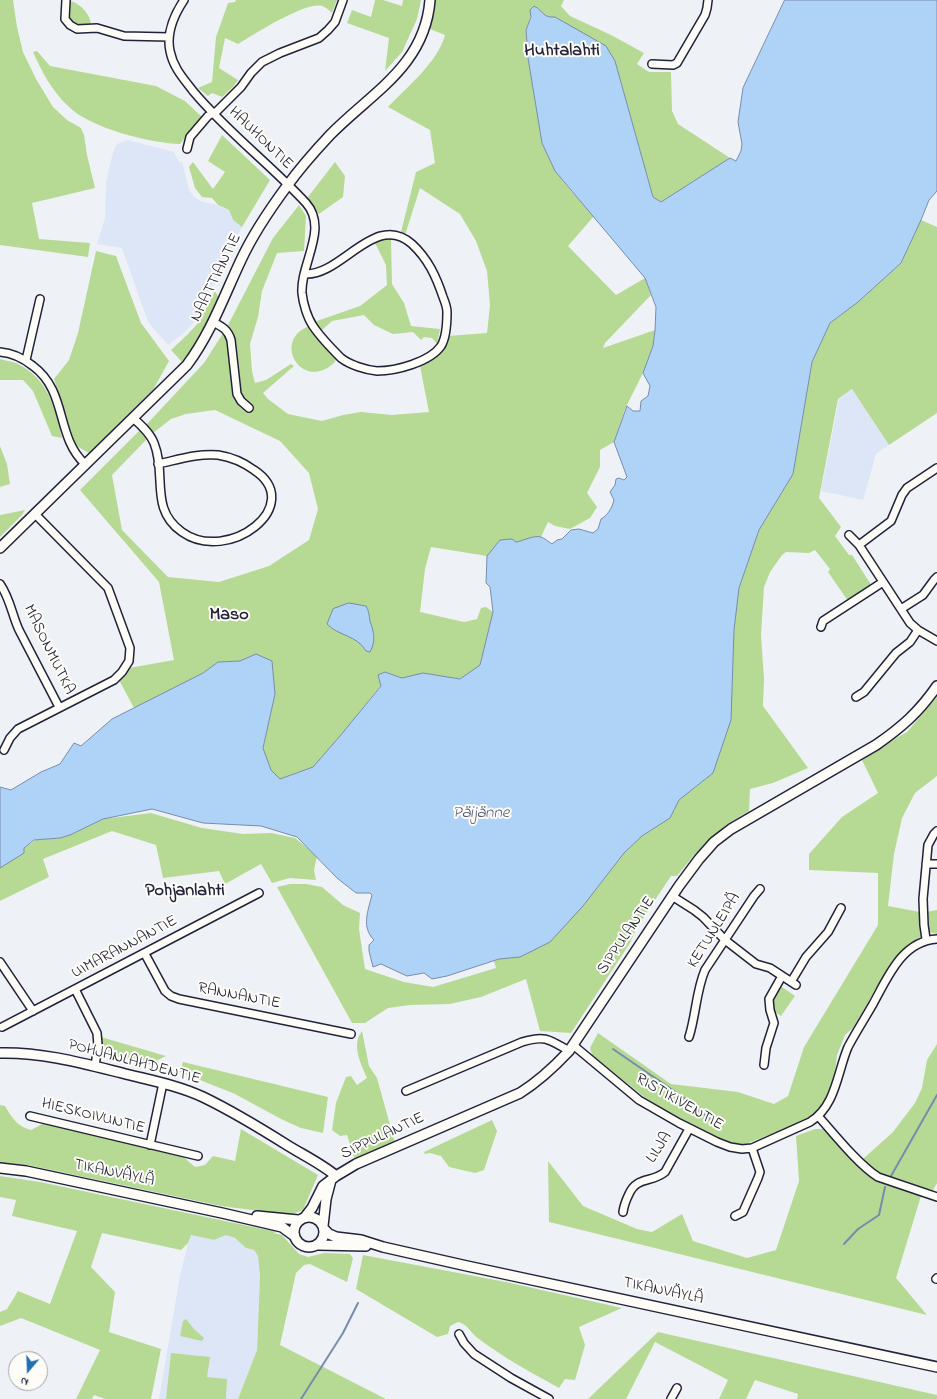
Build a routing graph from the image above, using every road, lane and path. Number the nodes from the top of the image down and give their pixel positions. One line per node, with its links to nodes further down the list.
1 (66, 0): 6 (street)
2 (184, 0): 6 (street, HAUHONTIE)
3 (343, 0): 8 (street, HAUHONTIE)
4 (430, 0): 10 (street, NAATTIANTIE)
5 (708, 0): 7 (street)
6 (169, 37): 8 (street, HAUHONTIE)
7 (652, 64)
8 (213, 114): 9 (street); 10 (street, HAUHONTIE)
9 (187, 149)
10 (288, 185): 11 (street, HAUHONTIE); 13 (street, NAATTIANTIE)
11 (305, 274): 11 (street)
12 (40, 299): 15 (street)
13 (213, 322): 16 (street); 17 (street, NAATTIANTIE)
14 (0, 352): 15 (street)
15 (26, 360): 18 (street)
16 (249, 408)
17 (133, 418): 18 (street, NAATTIANTIE); 19 (street)
18 (85, 464): 21 (street, NAATTIANTIE)
19 (158, 464): 19 (street)
20 (937, 468): 23 (street)
21 (34, 514): 24 (street, NAATTIANTIE); 34 (street, MASONMUTKA)
22 (849, 535): 23 (street)
23 (859, 545): 26 (street)
24 (0, 548)
25 (937, 577): 28 (street)
26 (883, 582): 28 (street); 29 (street)
27 (0, 584): 34 (street, MASONMUTKA)
28 (901, 609): 30 (street)
29 (821, 626)
30 (918, 630): 31 (street); 33 (street)
31 (937, 641)
32 (937, 686): 41 (street, SIPPULANTIE)
33 (856, 697)
34 (59, 708): 35 (street)
35 (4, 750)
36 (937, 831): 37 (street)
37 (926, 864): 38 (street); 43 (street)
38 (937, 864)
39 (760, 889): 45 (street, KETUNLEIPÄ)
40 (259, 892): 46 (street, UIMARANNANTIE)
41 (672, 896): 45 (street); 54 (street, SIPPULANTIE)
42 (841, 908): 48 (street)
43 (926, 939): 44 (street); 61 (street, RISTIKIVENTIE)
44 (937, 939)
45 (725, 940): 48 (street); 53 (street, KETUNLEIPÄ)
46 (145, 954): 49 (street, UIMARANNANTIE); 52 (street, RANNANTIE)
47 (0, 962): 50 (street)
48 (782, 976): 56 (street)
49 (75, 990): 50 (street, UIMARANNANTIE); 57 (street)
50 (33, 1011): 51 (street, UIMARANNANTIE)
51 (2, 1027)
52 (351, 1034)
53 (689, 1037)
54 (571, 1048): 59 (street, RISTIKIVENTIE); 62 (street, RISTIKIVENTIE); 67 (street, SIPPULANTIE)
55 (0, 1053): 57 (street, POHJANLAHDENTIE)
56 (764, 1065)
57 (95, 1066): 58 (street, POHJANLAHDENTIE)
58 (163, 1083): 63 (street, HIESKOIVUNTIE); 67 (street, POHJANLAHDENTIE)
59 (406, 1091)
60 (30, 1116): 63 (street, HIESKOIVUNTIE)
61 (819, 1116): 64 (street, RISTIKIVENTIE); 68 (street)
62 (689, 1129): 64 (street, RISTIKIVENTIE); 69 (street, LILJA)
63 (150, 1145): 65 (street, HIESKOIVUNTIE)
64 (752, 1148): 71 (street)
65 (198, 1156)
66 (0, 1168): 70 (street, TIKANVÄYLÄ)
67 (333, 1178): 72 (street, SIPPULANTIE); 73 (street, SIPPULANTIE)
68 (937, 1197)
69 (623, 1212)
70 (222, 1213): 72 (street, TIKANVÄYLÄ); 74 (street, TIKANVÄYLÄ)
71 (736, 1216)
72 (301, 1219): 73 (street); 74 (street)
73 (323, 1227): 75 (street); 76 (street, TIKANVÄYLÄ)
74 (294, 1235): 75 (street)
75 (318, 1245): 76 (street, TIKANVÄYLÄ)
76 (383, 1247): 78 (street, TIKANVÄYLÄ)
77 (459, 1334): 80 (street)
78 (937, 1367)
79 (677, 1388): 81 (street)
80 (550, 1399)
81 (671, 1399)

